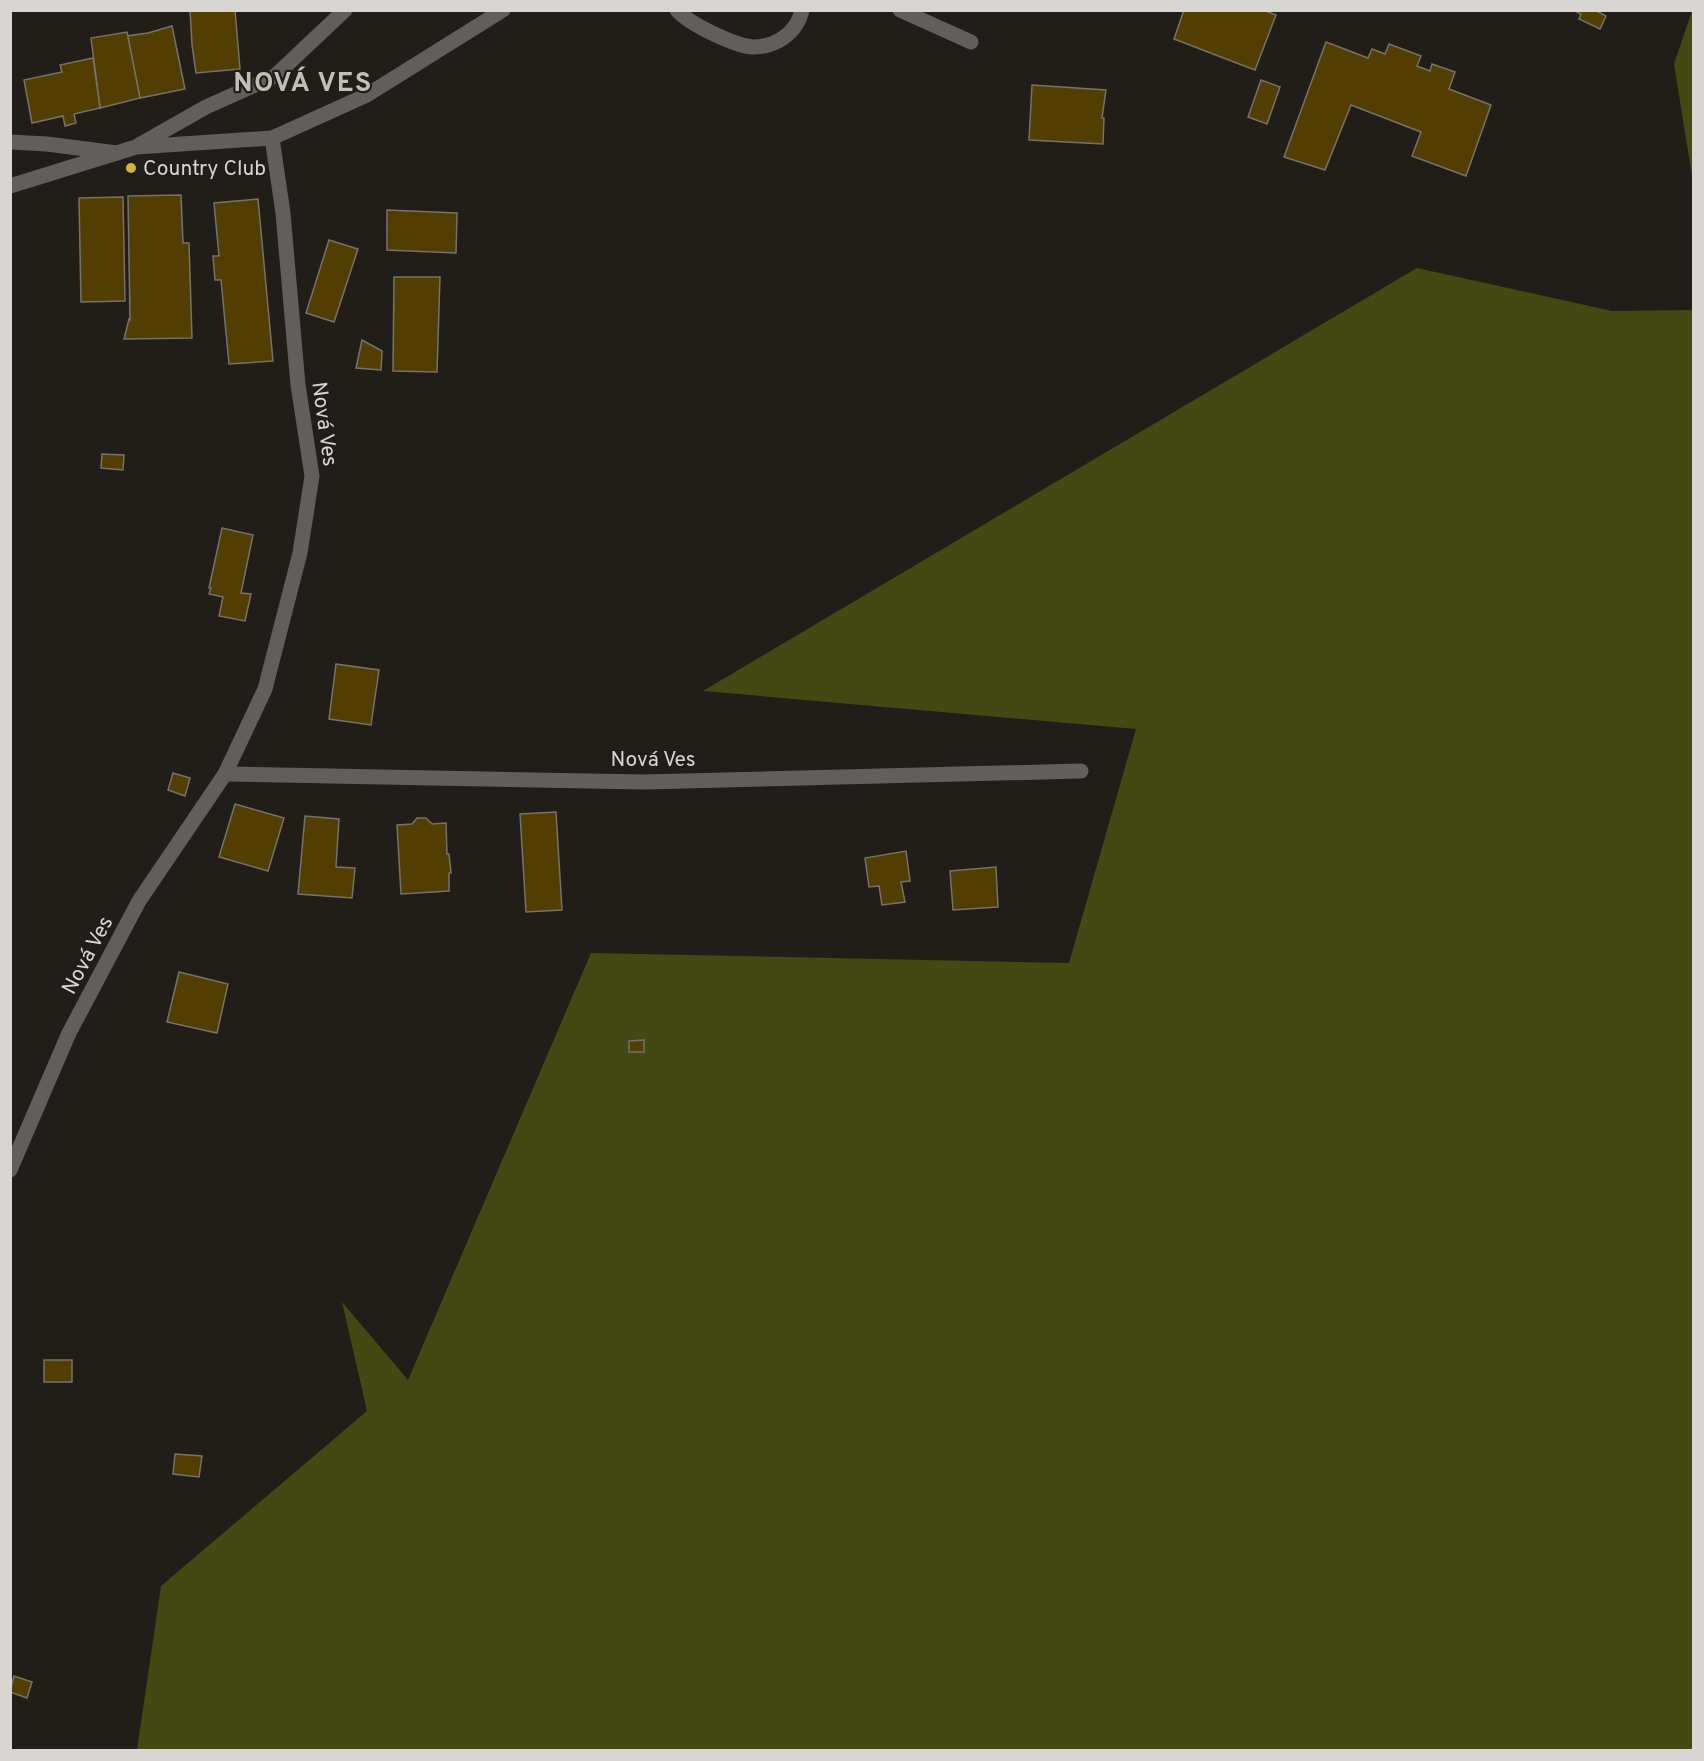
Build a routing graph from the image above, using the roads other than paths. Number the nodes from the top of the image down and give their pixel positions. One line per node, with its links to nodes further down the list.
1 (345, 10): 9 (street)
2 (503, 10): 7 (street)
3 (677, 10): 4 (street)
4 (802, 10)
5 (900, 10): 6 (street)
6 (972, 42)
7 (272, 138): 9 (street); 13 (street, Nová Ves)
8 (10, 142): 10 (street)
9 (136, 147): 10 (street)
10 (117, 153): 11 (street)
11 (10, 186)
12 (1081, 771): 13 (street, Nová Ves)
13 (225, 774): 14 (street, Nová Ves)
14 (10, 1170)

